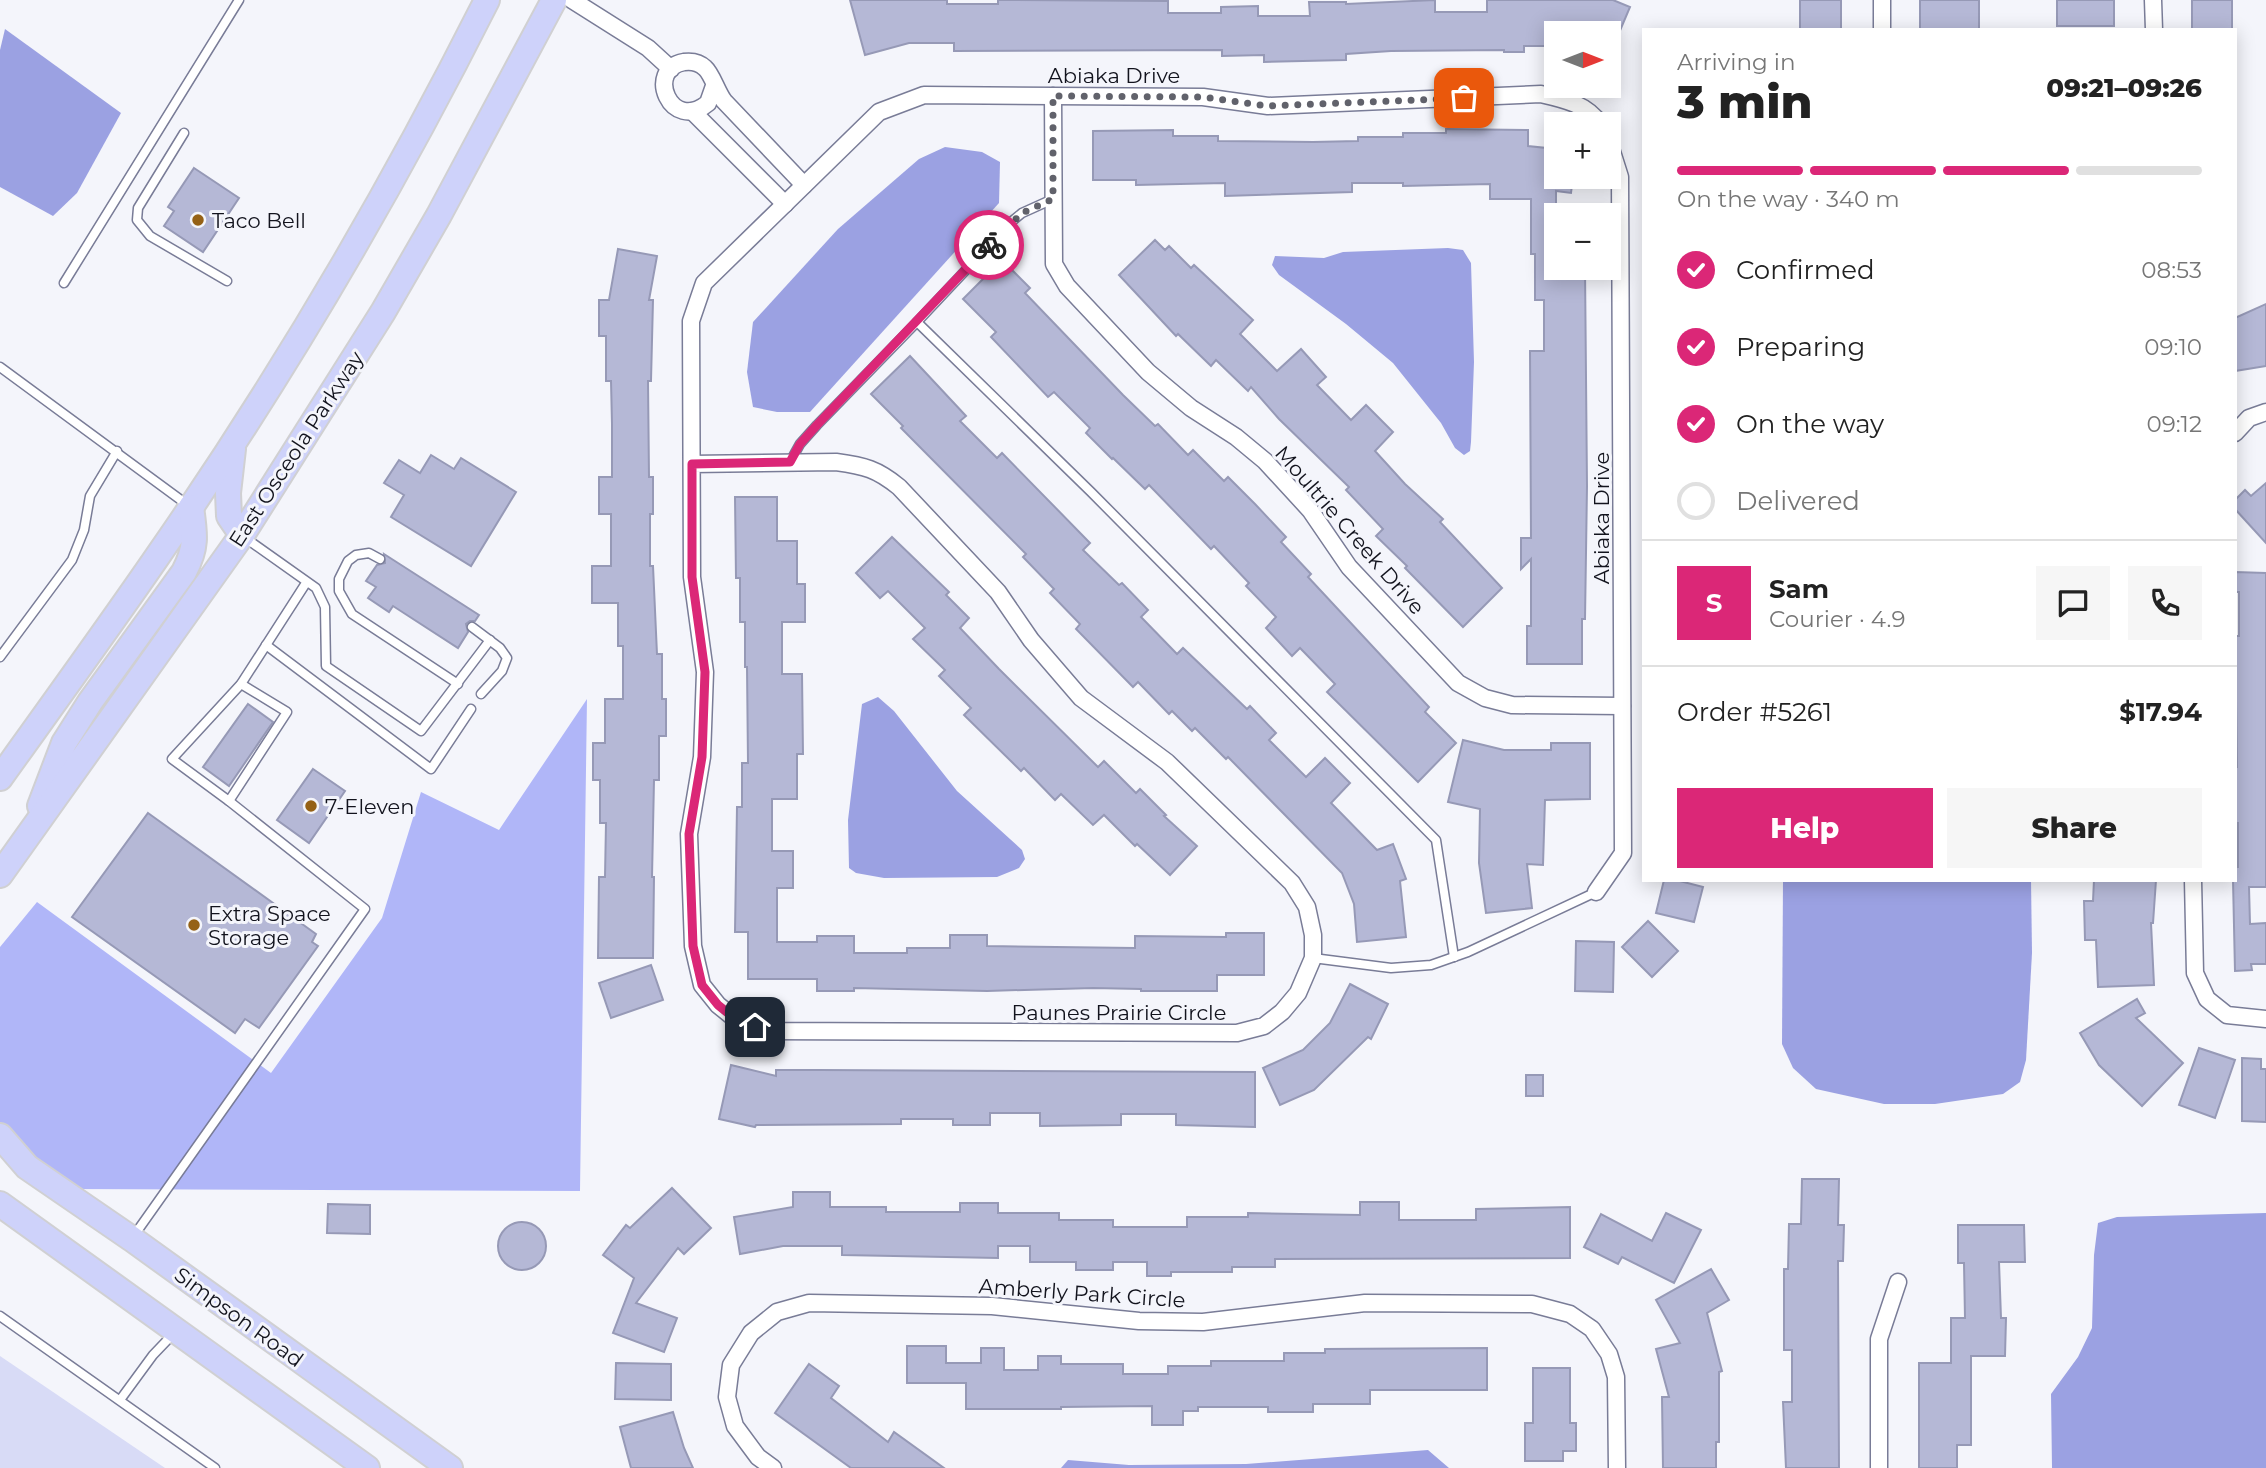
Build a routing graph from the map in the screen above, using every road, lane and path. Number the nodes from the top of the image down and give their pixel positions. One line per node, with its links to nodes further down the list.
1 (239, 0): 20 (lane)
2 (487, 0): 25 (main road)
3 (554, 0): 30 (main road, East Osceola Parkway)
4 (572, 0): 9 (street)
5 (1882, 0): 7 (street)
6 (2153, 0): 8 (street)
7 (1882, 28)
8 (2154, 28)
9 (670, 69): 10 (street); 12 (street)
10 (714, 86): 12 (street); 15 (street)
11 (1053, 96): 13 (street, Abiaka Drive); 15 (street, Abiaka Drive); 17 (street, Moultrie Creek Drive)
12 (692, 111): 18 (street)
13 (1587, 112)
14 (184, 133): 19 (lane)
15 (804, 185): 18 (street, Abiaka Drive)
16 (1620, 189): 40 (street, Abiaka Drive)
17 (1053, 199): 21 (lane); 40 (street, Moultrie Creek Drive)
18 (785, 204): 28 (street, Paunes Prairie Circle)
19 (227, 281)
20 (64, 284)
21 (917, 322): 27 (lane); 48 (lane)
22 (0, 367): 26 (lane)
23 (2266, 412): 24 (street)
24 (2237, 431)
25 (234, 441): 29 (main road); 30 (main road)
26 (117, 451): 29 (lane); 36 (lane)
27 (790, 462): 28 (street, Paunes Prairie Circle); 49 (street, Paunes Prairie Circle)
28 (692, 464): 49 (street, Paunes Prairie Circle)
29 (191, 507): 42 (main road); 44 (main road)
30 (242, 535): 32 (lane); 44 (main road, East Osceola Parkway)
31 (380, 559): 38 (lane)
32 (306, 583): 35 (lane); 38 (lane)
33 (471, 627): 34 (lane)
34 (490, 640): 38 (lane); 39 (lane)
35 (266, 645): 37 (lane); 41 (lane)
36 (0, 657)
37 (241, 684): 43 (lane); 43 (lane)
38 (458, 684)
39 (481, 694)
40 (1622, 706): 47 (street, Abiaka Drive)
41 (471, 709)
42 (0, 778)
43 (229, 801): 53 (lane)
44 (31, 833): 45 (main road, East Osceola Parkway)
45 (0, 874)
46 (2193, 882): 50 (street)
47 (1596, 891): 48 (lane)
48 (1454, 957): 49 (lane)
49 (1313, 958)
50 (2266, 1018)
51 (0, 1136): 53 (main road, Simpson Road)
52 (0, 1204): 56 (main road)
53 (132, 1239): 60 (main road, Simpson Road)
54 (1898, 1282): 63 (street)
55 (0, 1316): 57 (lane)
56 (177, 1330): 57 (lane); 59 (main road)
57 (120, 1400): 58 (lane)
58 (215, 1468)
59 (368, 1468)
60 (450, 1468)
61 (773, 1468): 62 (street, Amberly Park Circle)
62 (1617, 1468)
63 (1879, 1468)

